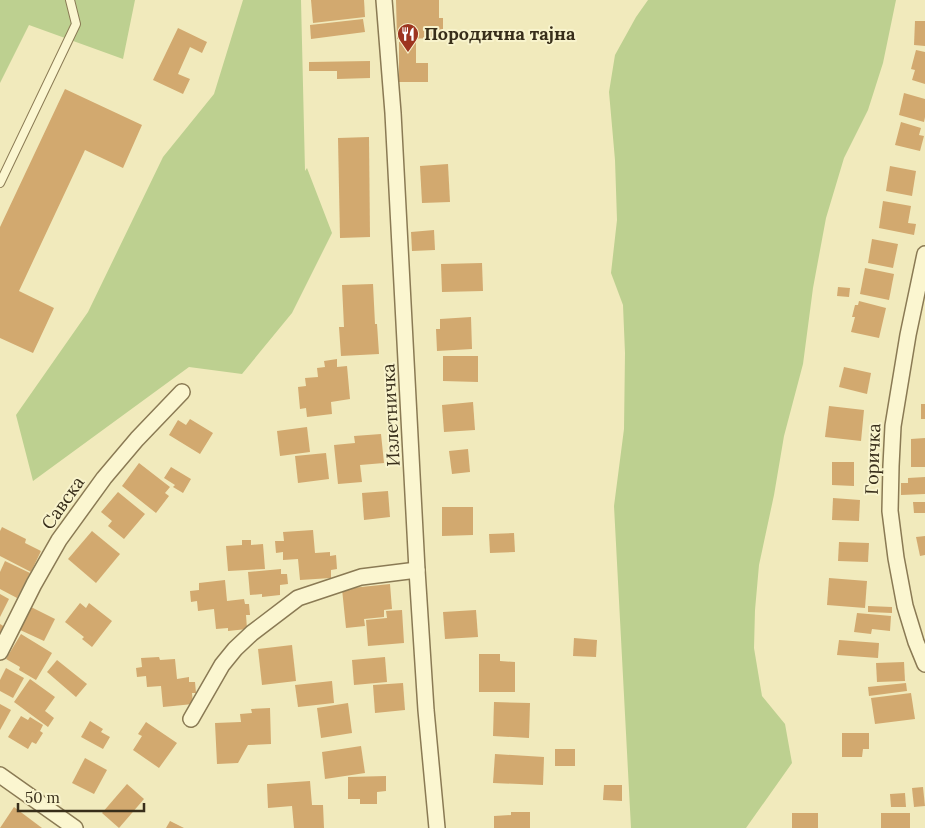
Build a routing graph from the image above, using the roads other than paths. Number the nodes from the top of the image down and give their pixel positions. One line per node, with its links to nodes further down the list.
1 (70, 0): 3 (lane)
2 (384, 0): 6 (street, Излетничка)
3 (0, 183)
4 (925, 254): 8 (street, Горичка)
5 (182, 392): 7 (street, Савска)
6 (417, 570): 9 (street); 12 (street, Излетничка)
7 (0, 652)
8 (925, 664)
9 (191, 719)
10 (0, 775): 11 (street)
11 (75, 828)
12 (437, 828)

